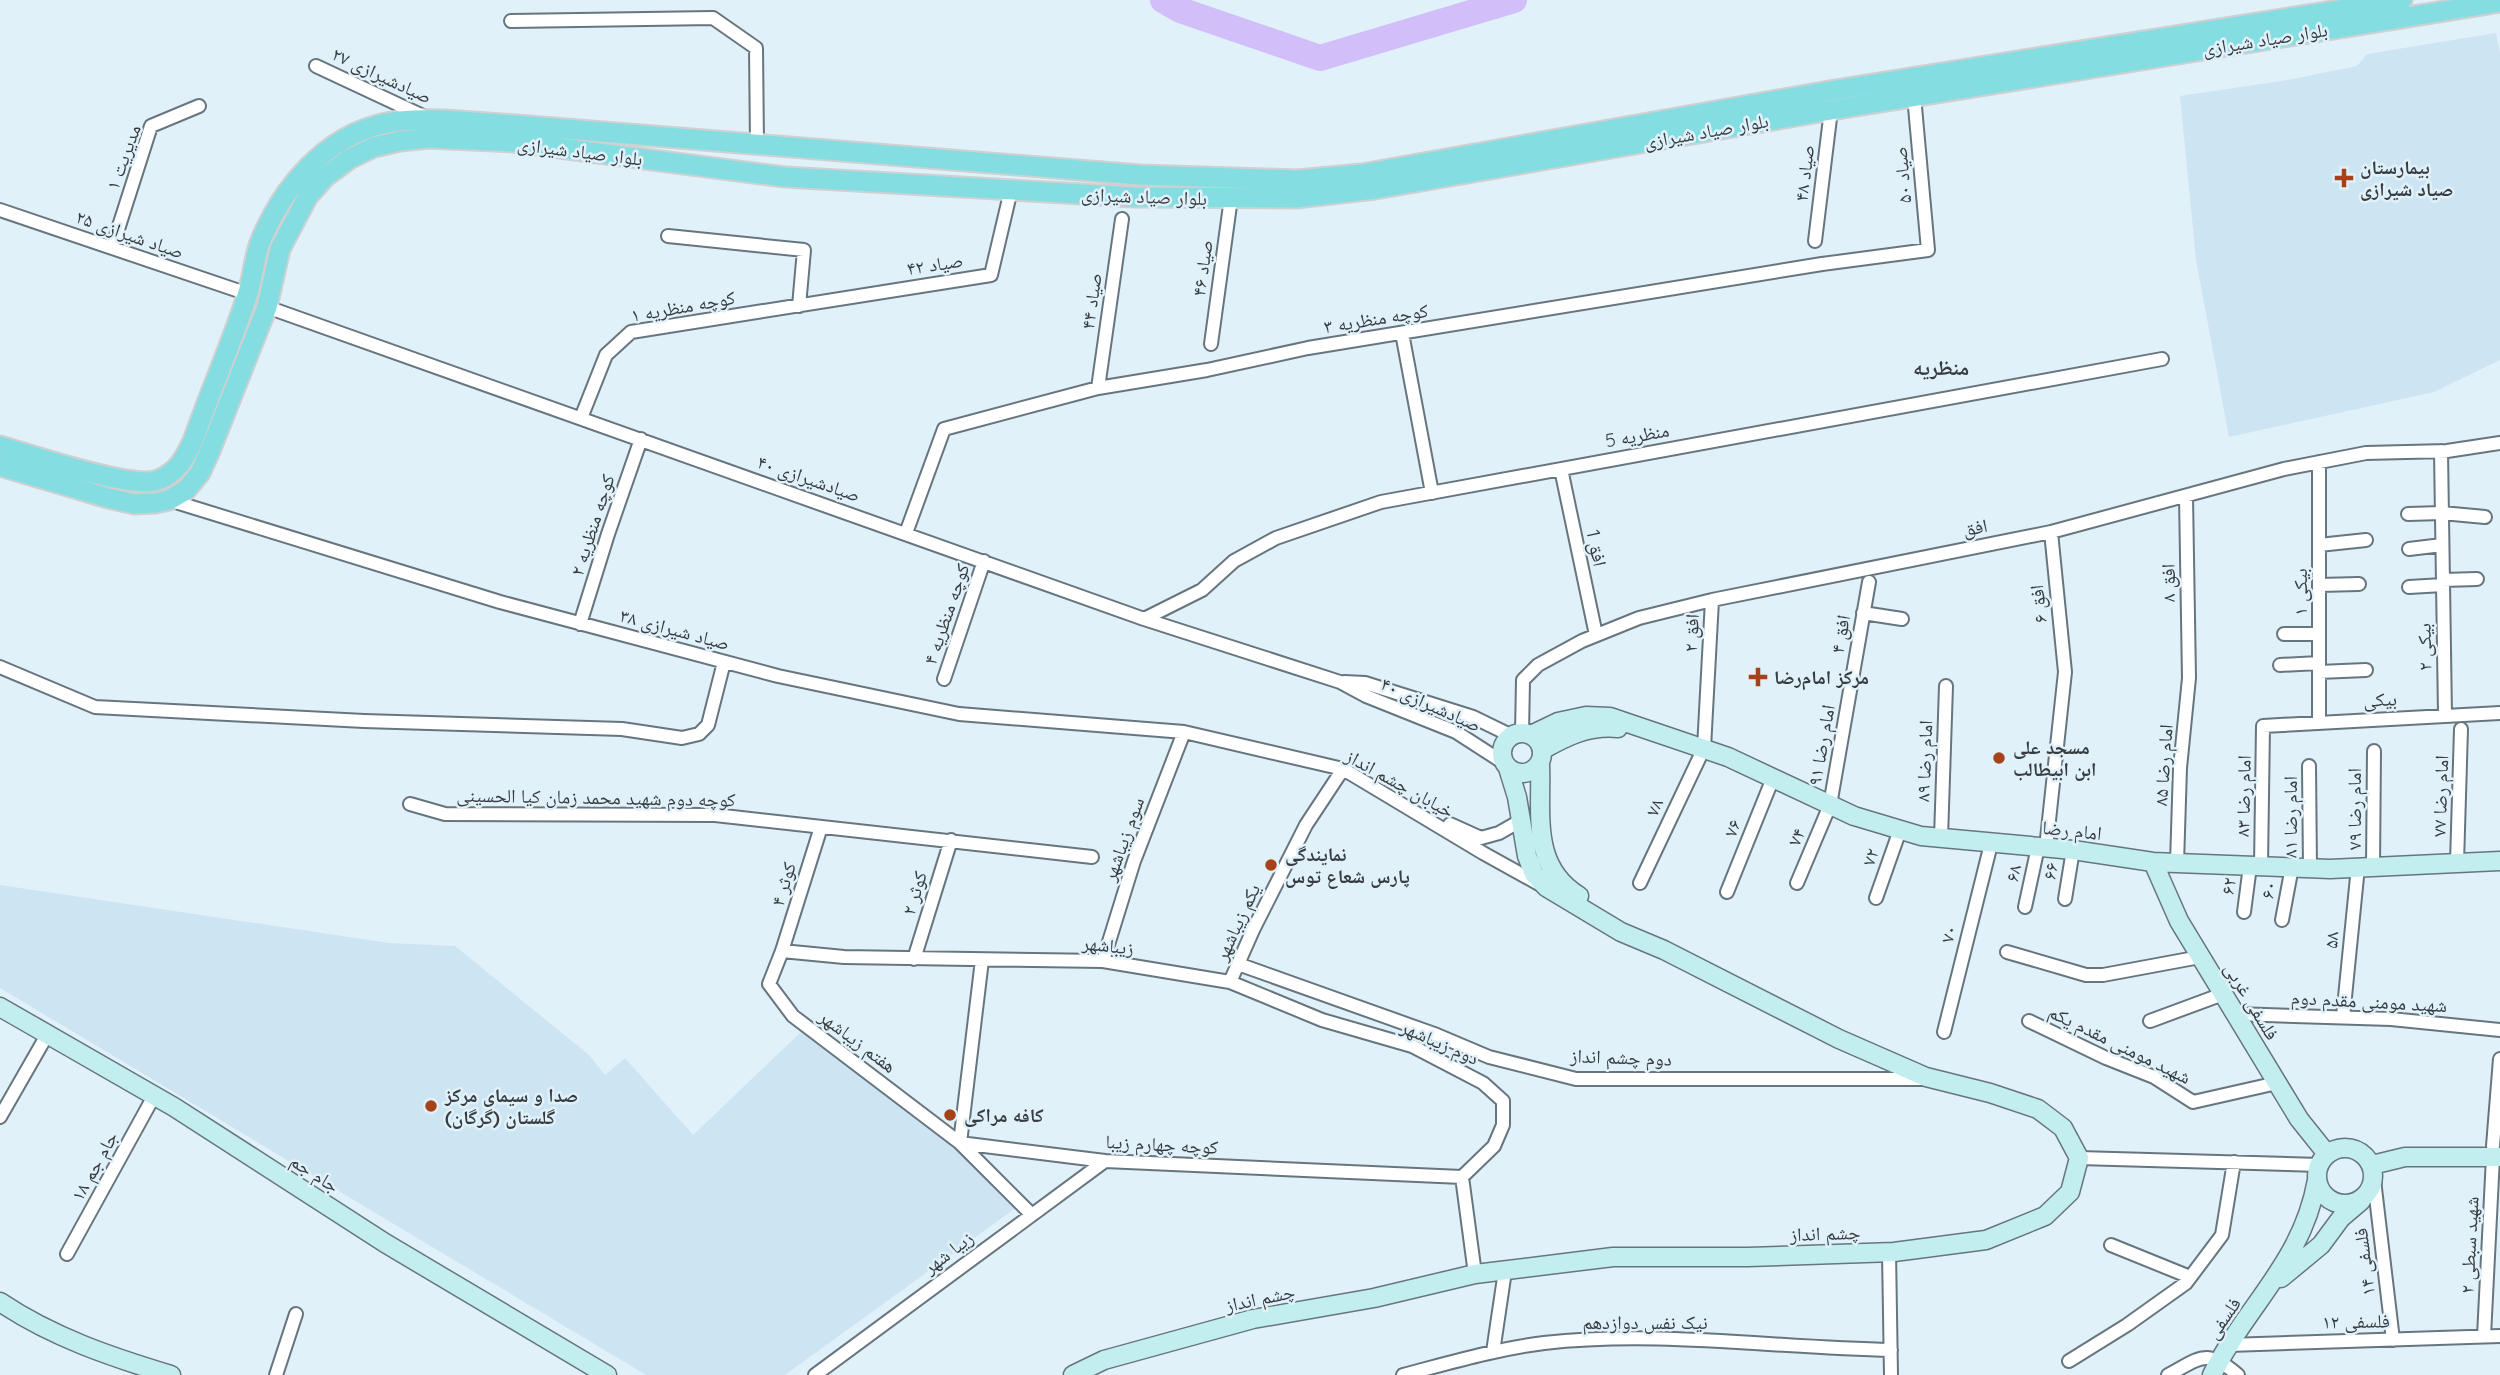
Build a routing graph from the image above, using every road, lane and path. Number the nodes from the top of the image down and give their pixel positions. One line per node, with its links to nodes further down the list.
1 (2402, 0): 6 (main road, بلوار صیاد شیرازی)
2 (2500, 2): 5 (main road, بلوار صیاد شیرازی)
3 (511, 21): 9 (street)
4 (316, 66): 8 (street, ۲۷ صیادشیرازی)
5 (1914, 96): 6 (main road, بلوار صیاد شیرازی); 17 (street, صیاد ۵۰)
6 (1830, 100): 9 (main road, بلوار صیاد شیرازی); 11 (main road, بلوار صیاد شیرازی); 15 (street, صیاد ۴۸)
7 (199, 106): 16 (street, مدیریت ۱)
8 (432, 120): 9 (main road, بلوار صیاد شیرازی); 18 (main road, بلوار صیاد شیرازی)
9 (757, 144)
10 (1011, 190): 11 (main road, بلوار صیاد شیرازی); 19 (street, صیاد ۴۲); 20 (main road, بلوار صیاد شیرازی)
11 (1231, 198): 22 (street, صیاد ۴۶)
12 (0, 210): 16 (street, صیاد شیرازی ۲۵)
13 (1122, 219): 24 (street, صیاد ۴۴)
14 (667, 236): 19 (street)
15 (1815, 241)
16 (112, 248): 18 (street, صیاد شیرازی ۲۵)
17 (1928, 250): 21 (street, کوچه منظریه ۳)
18 (248, 295): 28 (main road, بلوار صیاد شیرازی)
19 (799, 306): 25 (street, کوچه منظریه ۱)
20 (267, 307): 25 (street, ۴۰ صیادشیرازی); 35 (main road, بلوار صیاد شیرازی)
21 (1402, 333): 24 (street, کوچه منظریه ۳); 33 (street)
22 (1210, 344)
23 (2162, 359): 32 (street, منظریه 5)
24 (1098, 388): 40 (street, کوچه منظریه ۳)
25 (581, 418): 26 (street, ۴۰ صیادشیرازی)
26 (642, 439): 40 (street, ۴۰ صیادشیرازی); 56 (street, کوچه منظریه ۲)
27 (2500, 443): 29 (street, افق)
28 (0, 446)
29 (2441, 451): 30 (street, افق); 36 (street, ۲ بیکی)
30 (2319, 462): 34 (street, افق); 42 (street, ۱ بیکی)
31 (0, 466): 35 (main road)
32 (1561, 469): 33 (street, منظریه 5); 59 (street, افق 1)
33 (1432, 493): 54 (street, منظریه 5)
34 (2186, 496): 39 (street, افق); 64 (street, افق ۸)
35 (169, 500): 56 (street, صیاد شیرازی ۳۸)
36 (2442, 513): 37 (street); 38 (street); 43 (street, ۲ بیکی)
37 (2408, 514)
38 (2485, 517)
39 (2050, 532): 52 (street, افق); 94 (street, افق ۶)
40 (906, 533): 45 (street, ۴۰ صیادشیرازی)
41 (2366, 540): 42 (street)
42 (2319, 545): 50 (street, ۱ بیکی)
43 (2442, 545): 44 (street); 48 (street, ۲ بیکی)
44 (2409, 549)
45 (984, 561): 54 (street, ۴۰ صیادشیرازی); 66 (street, کوچه منظریه ۴)
46 (2477, 579): 48 (street)
47 (1869, 582): 53 (street, افق ۴)
48 (2443, 582): 51 (street); 71 (street, ۲ بیکی)
49 (2359, 584): 50 (street)
50 (2319, 585): 58 (street, ۱ بیکی)
51 (2409, 587)
52 (1712, 600): 59 (street, افق); 78 (street, افق ۲)
53 (1864, 613): 55 (street); 69 (street, افق ۴)
54 (1144, 618): 67 (street, ۴۰ صیادشیرازی)
55 (1902, 619)
56 (580, 624): 60 (street, صیاد شیرازی ۳۸)
57 (2284, 634): 58 (street)
58 (2319, 634): 63 (street, ۱ بیکی)
59 (1596, 635): 77 (street, افق)
60 (724, 662): 62 (street); 76 (street, صیاد شیرازی ۳۸)
61 (2280, 665): 63 (street)
62 (0, 667)
63 (2319, 667): 65 (street); 72 (street, ۱ بیکی)
64 (2189, 670): 99 (street, امام رضا ۸۵)
65 (2366, 670)
66 (944, 679)
67 (1340, 682): 77 (street, ۴۰ صیادشیرازی); 81 (street, ۴۰ صیادشیرازی)
68 (1945, 686): 91 (street, امام رضا ۸۹)
69 (1850, 692): 86 (street, امام رضا ۹۱)
70 (2500, 713): 71 (street, بیکی)
71 (2445, 715): 72 (street, بیکی)
72 (2319, 722): 73 (street, بیکی)
73 (2263, 726): 101 (street, امام رضا ۸۳)
74 (2461, 729): 100 (street, امام رضا ۷۷)
75 (1660, 732): 77 (street, امام رضا); 78 (street, امام رضا); 80 (street, امام رضا)
76 (1184, 733): 83 (street, خیابان چشم انداز); 119 (street, سوم زیباشهر)
77 (1522, 735): 80 (street); 81 (street)
78 (1704, 748): 84 (street, امام رضا); 104 (street, ۷۸)
79 (2374, 751): 102 (street, امام رضا ۷۹)
80 (1541, 757): 81 (street); 113 (street)
81 (1506, 765): 88 (street)
82 (2309, 765): 103 (street, امام رضا ۸۱)
83 (1343, 769): 87 (street, خیابان چشم انداز); 120 (street, یکم زیباشهر)
84 (1773, 778): 86 (street, امام رضا); 107 (street, ۷۶)
85 (410, 804): 89 (street, کوچه دوم شهید محمد زمان کیا الحسینی)
86 (1830, 805): 90 (street, امام رضا); 105 (street, ۷۴)
87 (1416, 811): 88 (street); 106 (street, خیابان چشم انداز)
88 (1520, 821): 106 (street)
89 (821, 827): 92 (street, کوچه دوم شهید محمد زمان کیا الحسینی); 114 (street, کوثر ۴)
90 (1900, 830): 91 (street, امام رضا); 108 (street, ۷۲)
91 (1941, 838): 93 (street, امام رضا)
92 (951, 840): 96 (street, کوچه دوم شهید محمد زمان کیا الحسینی); 117 (street, کوثر ۲)
93 (1990, 844): 94 (street, امام رضا); 129 (street, ۷۰)
94 (2042, 848): 95 (street, امام رضا); 110 (street, ۶۸)
95 (2073, 850): 98 (street, امام رضا); 109 (street, ۶۶)
96 (1091, 857)
97 (2500, 861): 100 (street, امام رضا)
98 (2153, 862): 99 (street, امام رضا); 116 (street, فلسفی غربی)
99 (2177, 863): 101 (street, امام رضا)
100 (2457, 863): 102 (street, امام رضا)
101 (2256, 866): 103 (street, امام رضا); 111 (street, ۶۲)
102 (2365, 867): 103 (street, امام رضا); 125 (street, ۵۸)
103 (2301, 868): 112 (street, ۶۰)
104 (1640, 883)
105 (1797, 883)
106 (1546, 887): 113 (street)
107 (1727, 892)
108 (1876, 898)
109 (2065, 899)
110 (2025, 907)
111 (2244, 912)
112 (2282, 919)
113 (1664, 950): 132 (street)
114 (782, 951): 117 (street, زیباشهر); 136 (street, هفتم زیباشهر)
115 (2007, 952): 116 (street)
116 (2200, 957): 122 (street, فلسفی غربی)
117 (914, 958): 118 (street, زیباشهر)
118 (982, 960): 119 (street, زیباشهر); 136 (street)
119 (1103, 961): 121 (street, زیباشهر)
120 (1238, 964): 121 (street, یکم زیباشهر); 132 (street, دوم چشم انداز)
121 (1230, 982): 143 (street, دوم زیباشهر)
122 (2223, 994): 124 (street, فلسفی غربی); 127 (street)
123 (0, 1007): 130 (street, جام جم)
124 (2235, 1014): 125 (street, شهید مومنی مقدم دوم); 133 (street, فلسفی غربی)
125 (2343, 1017): 128 (street, شهید مومنی مقدم دوم)
126 (2029, 1021): 133 (street, شهید مومنی مقدم یکم)
127 (2150, 1021)
128 (2500, 1030)
129 (1944, 1032)
130 (47, 1035): 134 (street, جام جم); 135 (street)
131 (2500, 1059): 137 (street, ۲ شهید سبطی)
132 (1937, 1079): 138 (street)
133 (2277, 1083): 141 (street, فلسفی غربی)
134 (154, 1096): 148 (street, ۱۸ جام جم); 164 (street, جام جم)
135 (0, 1117)
136 (960, 1143): 139 (street, کوچه چهارم زیبا); 145 (street)
137 (2495, 1153): 142 (street); 155 (street, ۲ شهید سبطی)
138 (2079, 1158): 140 (street); 147 (street, چشم انداز)
139 (1105, 1161): 143 (street, کوچه چهارم زیبا); 145 (street, زیبا شهر)
140 (2234, 1162): 141 (street); 151 (street)
141 (2321, 1166): 142 (street); 144 (street); 152 (street)
142 (2373, 1172): 144 (street); 157 (street, ۱۴ فلسفی)
143 (1462, 1177): 150 (street)
144 (2364, 1198): 152 (street)
145 (1031, 1214): 165 (street, زیبا شهر)
146 (2111, 1245): 151 (street)
147 (1889, 1252): 149 (street, چشم انداز); 158 (street)
148 (67, 1254)
149 (1505, 1271): 150 (street, چشم انداز); 159 (street)
150 (1475, 1274): 166 (street, چشم انداز)
151 (2190, 1278): 161 (street)
152 (2270, 1287): 160 (street, فلسفی)
153 (0, 1302): 162 (street)
154 (296, 1314): 163 (street)
155 (2484, 1336): 156 (street, ۱۲ فلسفی); 157 (street, ۱۲ فلسفی)
156 (2500, 1336)
157 (2393, 1340): 160 (street, ۱۲ فلسفی)
158 (1891, 1350): 159 (street, نیک نفس دوازدهم); 168 (street)
159 (1493, 1352): 167 (street, نیک نفس دوازدهم)
160 (2220, 1360): 169 (street, ۱۲ فلسفی); 170 (street)
161 (2069, 1361)
162 (171, 1375)
163 (276, 1375)
164 (607, 1375)
165 (815, 1375)
166 (1073, 1375)
167 (1403, 1375)
168 (1891, 1375)
169 (2168, 1375)
170 (2238, 1375)

